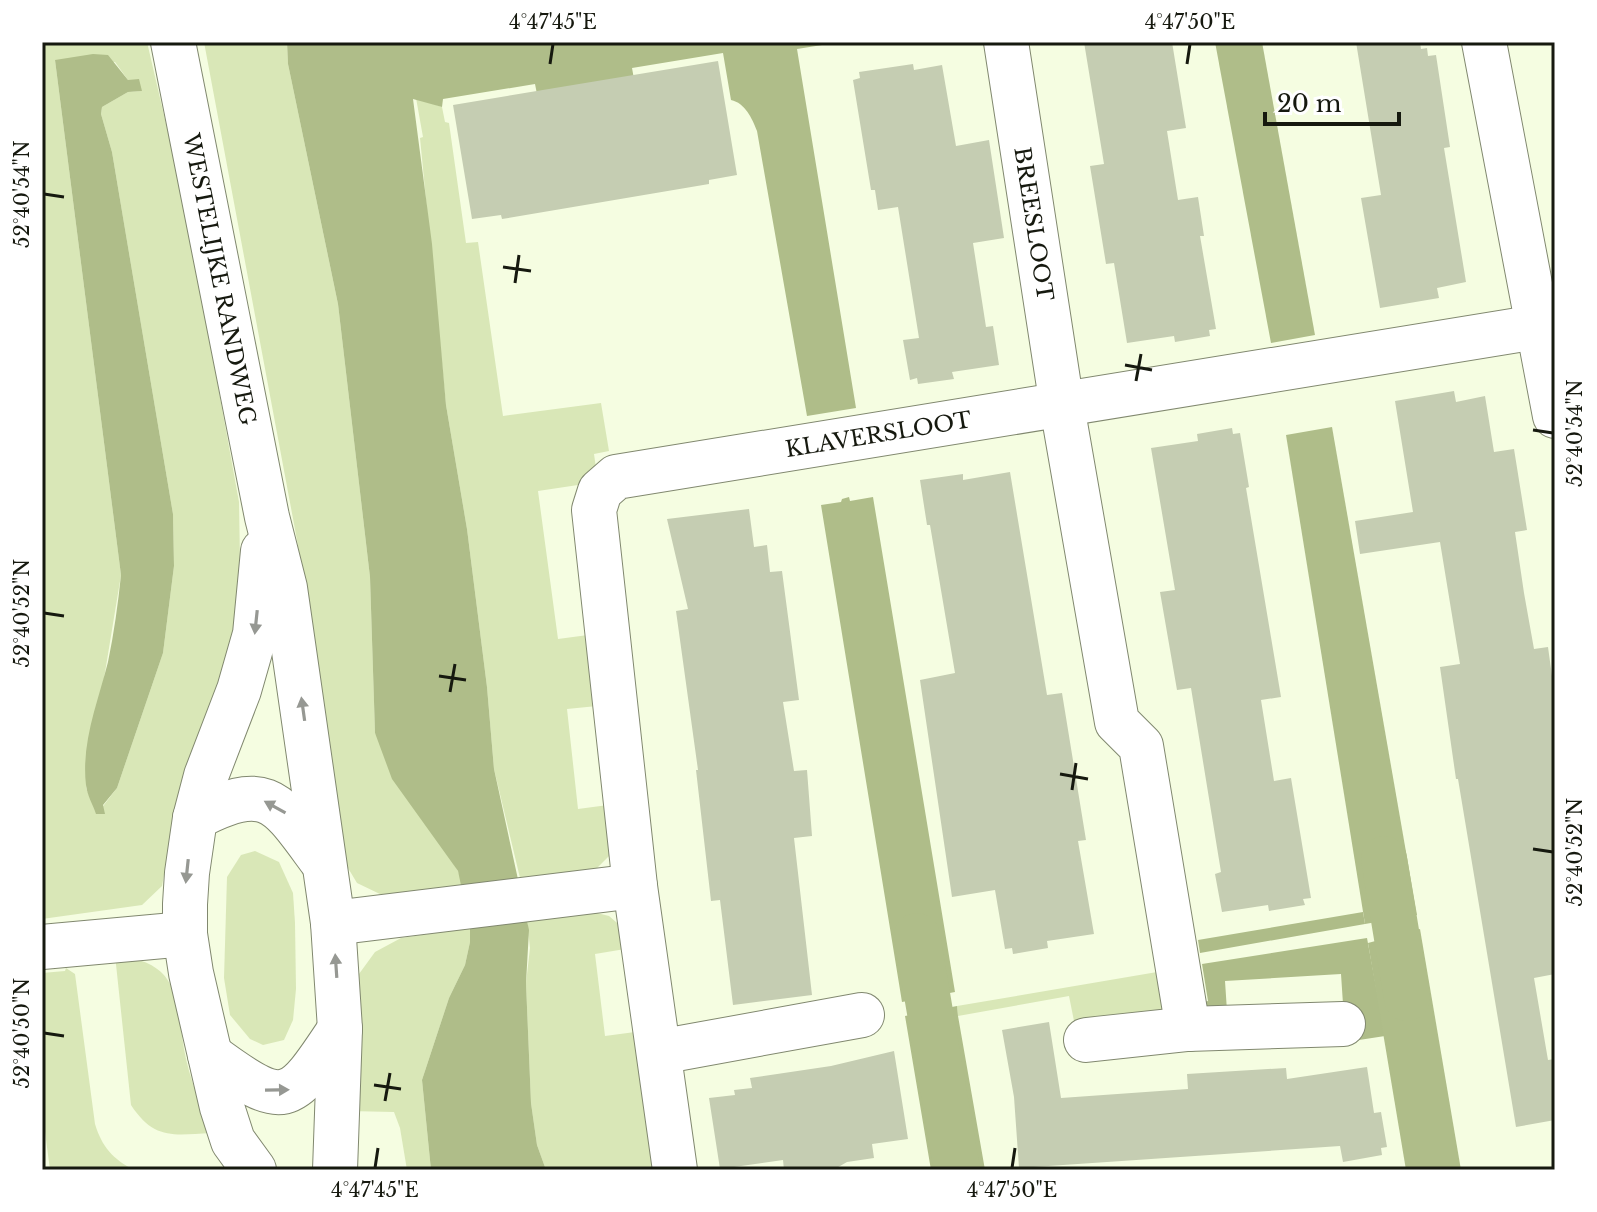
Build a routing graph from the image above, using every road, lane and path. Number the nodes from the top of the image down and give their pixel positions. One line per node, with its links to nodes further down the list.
1 (173, 42): 7 (street, WESTELIJKE RANDWEG)
2 (1006, 42): 5 (street, BREESLOOT)
3 (1484, 42): 4 (street)
4 (1547, 325): 5 (street, KLAVERSLOOT); 6 (street)
5 (1062, 406): 10 (street, KLAVERSLOOT); 17 (street, BREESLOOT)
6 (1555, 416)
7 (267, 517): 8 (street, WESTELIJKE RANDWEG, one-way to 8); 9 (street, WESTELIJKE RANDWEG, one-way to 7)
8 (195, 818): 9 (street, WESTELIJKE RANDWEG, one-way to 8); 12 (street, WESTELIJKE RANDWEG, one-way to 12)
9 (325, 865): 11 (street, WESTELIJKE RANDWEG)
10 (635, 886): 11 (street); 19 (street, KLAVERSLOOT)
11 (333, 923): 16 (street, WESTELIJKE RANDWEG, one-way to 11)
12 (185, 934): 13 (street); 20 (street, WESTELIJKE RANDWEG)
13 (52, 946)
14 (862, 1015): 19 (street)
15 (1343, 1024): 17 (street)
16 (340, 1029): 20 (street, one-way to 16); 22 (street, WESTELIJKE RANDWEG)
17 (1188, 1029): 18 (street)
18 (1086, 1040)
19 (659, 1052): 23 (street, KLAVERSLOOT)
20 (210, 1055): 21 (street, WESTELIJKE RANDWEG)
21 (254, 1170)
22 (335, 1170)
23 (675, 1170)

